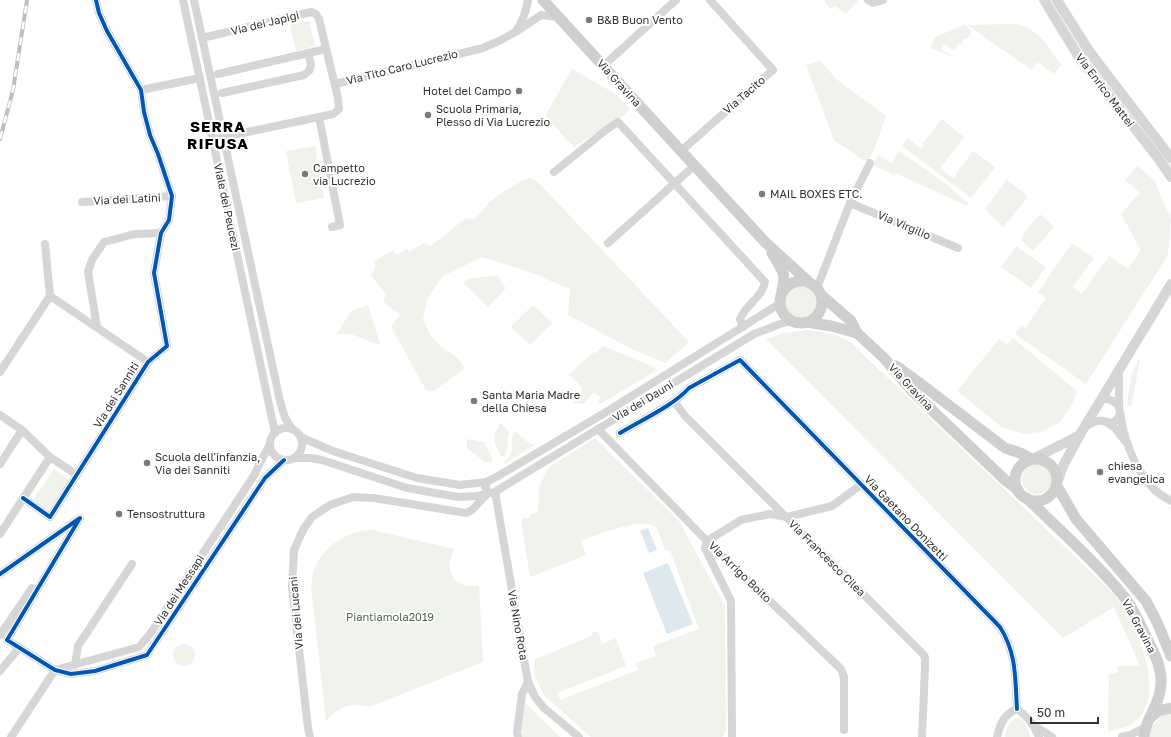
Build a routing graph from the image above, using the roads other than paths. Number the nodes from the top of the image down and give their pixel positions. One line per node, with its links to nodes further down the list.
1 (96, 0): 22 (street, Via dei Sanniti)
2 (183, 0): 15 (street, Viale dei Peucezi)
3 (194, 0): 14 (street, Viale dei Peucezi)
4 (528, 0): 13 (street)
5 (543, 0): 12 (main road, Via Gravina)
6 (676, 0): 18 (street)
7 (710, 0): 27 (street, Via Tacito)
8 (883, 0): 11 (street)
9 (1044, 0): 32 (street, Via Enrico Mattei)
10 (1057, 0): 28 (street, Via Enrico Mattei)
11 (871, 1)
12 (559, 17): 13 (street, Via Tito Caro Lucrezio); 18 (main road, Via Gravina)
13 (514, 33): 21 (street, Via Tito Caro Lucrezio)
14 (203, 42): 15 (street); 16 (street, Via dei Japigi); 25 (street, Viale dei Peucezi)
15 (193, 47): 20 (street, Viale dei Peucezi)
16 (326, 49): 17 (street); 21 (street, Via dei Japigi)
17 (308, 53): 19 (street); 23 (street)
18 (603, 66): 27 (main road, Via Gravina)
19 (218, 74)
20 (200, 78): 22 (street); 26 (street, Viale dei Peucezi)
21 (335, 84): 24 (street, Via Tito Caro Lucrezio)
22 (141, 90): 34 (street, Via dei Sanniti)
23 (222, 93)
24 (319, 117): 25 (street, Via Tito Caro Lucrezio); 37 (street)
25 (223, 137): 26 (street, Via Tito Caro Lucrezio); 39 (street, Viale dei Peucezi)
26 (213, 139): 40 (street, Viale dei Peucezi)
27 (681, 151): 30 (main road, Via Gravina)
28 (1171, 158)
29 (870, 163): 36 (street)
30 (694, 166): 33 (street); 43 (main road, Via Gravina)
31 (554, 172): 33 (street)
32 (1171, 177)
33 (674, 184): 41 (street); 55 (street)
34 (172, 196): 35 (street, Via dei Latini); 38 (street, Via dei Sanniti)
35 (82, 202)
36 (850, 202): 44 (street, Via Virgilio); 46 (street)
37 (332, 227)
38 (161, 233): 54 (street); 58 (street, Via dei Sanniti)
39 (245, 238): 40 (street); 48 (street, Viale dei Peucezi)
40 (235, 242): 50 (street, Viale dei Peucezi)
41 (608, 243)
42 (45, 244): 49 (street)
43 (767, 244): 46 (main road); 47 (main road)
44 (958, 248)
45 (1171, 284): 59 (street)
46 (816, 289): 47 (main road); 53 (main road); 56 (main road)
47 (782, 291): 51 (main road)
48 (257, 294): 50 (street); 69 (street, Viale dei Peucezi)
49 (50, 296): 54 (street); 60 (street)
50 (246, 296): 73 (street, Viale dei Peucezi)
51 (779, 304): 52 (main road); 55 (street, Via dei Dauni)
52 (792, 321): 53 (main road); 67 (street, Via dei Dauni)
53 (807, 322): 56 (main road)
54 (97, 327): 58 (street)
55 (743, 327): 64 (street, Via dei Dauni)
56 (857, 333): 57 (main road)
57 (884, 358): 81 (main road, Via Gravina); 89 (main road, Via Gravina)
58 (148, 362): 85 (street, Via dei Sanniti)
59 (1119, 369): 61 (street); 63 (street)
60 (0, 372)
61 (1102, 397): 63 (street); 72 (street)
62 (674, 401): 74 (street); 88 (street, Via Gaetano Donizetti); 98 (street, Via Francesco Cilea)
63 (1119, 406): 66 (street)
64 (603, 414): 67 (street); 86 (street, Via dei Dauni)
65 (0, 415): 71 (street)
66 (1120, 415): 68 (street); 76 (street)
67 (609, 422): 70 (street, Via dei Dauni)
68 (1108, 423): 72 (street); 76 (street)
69 (292, 429): 73 (street); 75 (street)
70 (598, 429): 90 (street, Via dei Dauni); 101 (street, Via Arrigo Boito)
71 (22, 430): 79 (street); 83 (street)
72 (1082, 431): 81 (street); 87 (street)
73 (275, 433): 77 (street)
74 (620, 433)
75 (300, 436): 78 (street, Via dei Dauni); 80 (street)
76 (1127, 443): 96 (street)
77 (270, 444): 82 (street); 91 (street, Via dei Messapi)
78 (340, 453): 84 (street); 86 (street, Via dei Dauni)
79 (50, 457): 85 (street); 93 (street)
80 (295, 458): 82 (street); 84 (street, Via dei Dauni)
81 (1033, 459): 87 (main road); 89 (main road)
82 (284, 460): 95 (street, Via dei Messapi)
83 (0, 464)
84 (336, 464): 92 (street, Via dei Dauni)
85 (77, 474): 93 (street, Via dei Sanniti)
86 (488, 481): 90 (street, Via Nino Rota); 90 (street)
87 (1057, 483): 94 (main road); 110 (main road, Via Gravina)
88 (862, 484): 98 (street); 116 (street, Via Gaetano Donizetti)
89 (1018, 490): 94 (main road)
90 (494, 491): 92 (street, Via dei Dauni); 97 (street); 114 (street, Via Nino Rota)
91 (242, 493): 95 (street); 104 (street, Via dei Messapi)
92 (468, 496): 97 (street)
93 (23, 498): 100 (street)
94 (1026, 498): 118 (main road, Via Gravina)
95 (251, 499): 105 (street, Via dei Messapi)
96 (1171, 502)
97 (472, 510): 121 (street, Via dei Lucani)
98 (787, 517): 101 (street); 125 (street, Via Francesco Cilea)
99 (80, 518): 103 (street); 108 (street); 109 (street)
100 (0, 534)
101 (707, 541): 119 (street, Via Arrigo Boito); 124 (street)
102 (132, 564): 111 (street)
103 (0, 574)
104 (185, 581): 105 (street); 106 (street, Via dei Messapi)
105 (193, 586): 107 (street, Via dei Messapi)
106 (163, 614): 107 (street); 111 (street, Via dei Messapi)
107 (172, 618): 112 (street, Via dei Messapi)
108 (0, 635)
109 (19, 648): 112 (street); 113 (street)
110 (1171, 656)
111 (75, 664): 112 (street, Via dei Messapi)
112 (55, 670): 120 (street)
113 (0, 671)
114 (528, 682): 122 (street); 123 (street, Via Nino Rota)
115 (1171, 708): 118 (main road)
116 (1017, 709): 117 (street); 126 (street)
117 (1034, 726): 127 (street); 128 (street)
118 (1146, 727): 129 (street)
119 (844, 730)
120 (11, 737)
121 (310, 737)
122 (518, 737)
123 (579, 737)
124 (732, 737)
125 (922, 737)
126 (997, 737)
127 (1039, 737)
128 (1052, 737)
129 (1122, 737)

